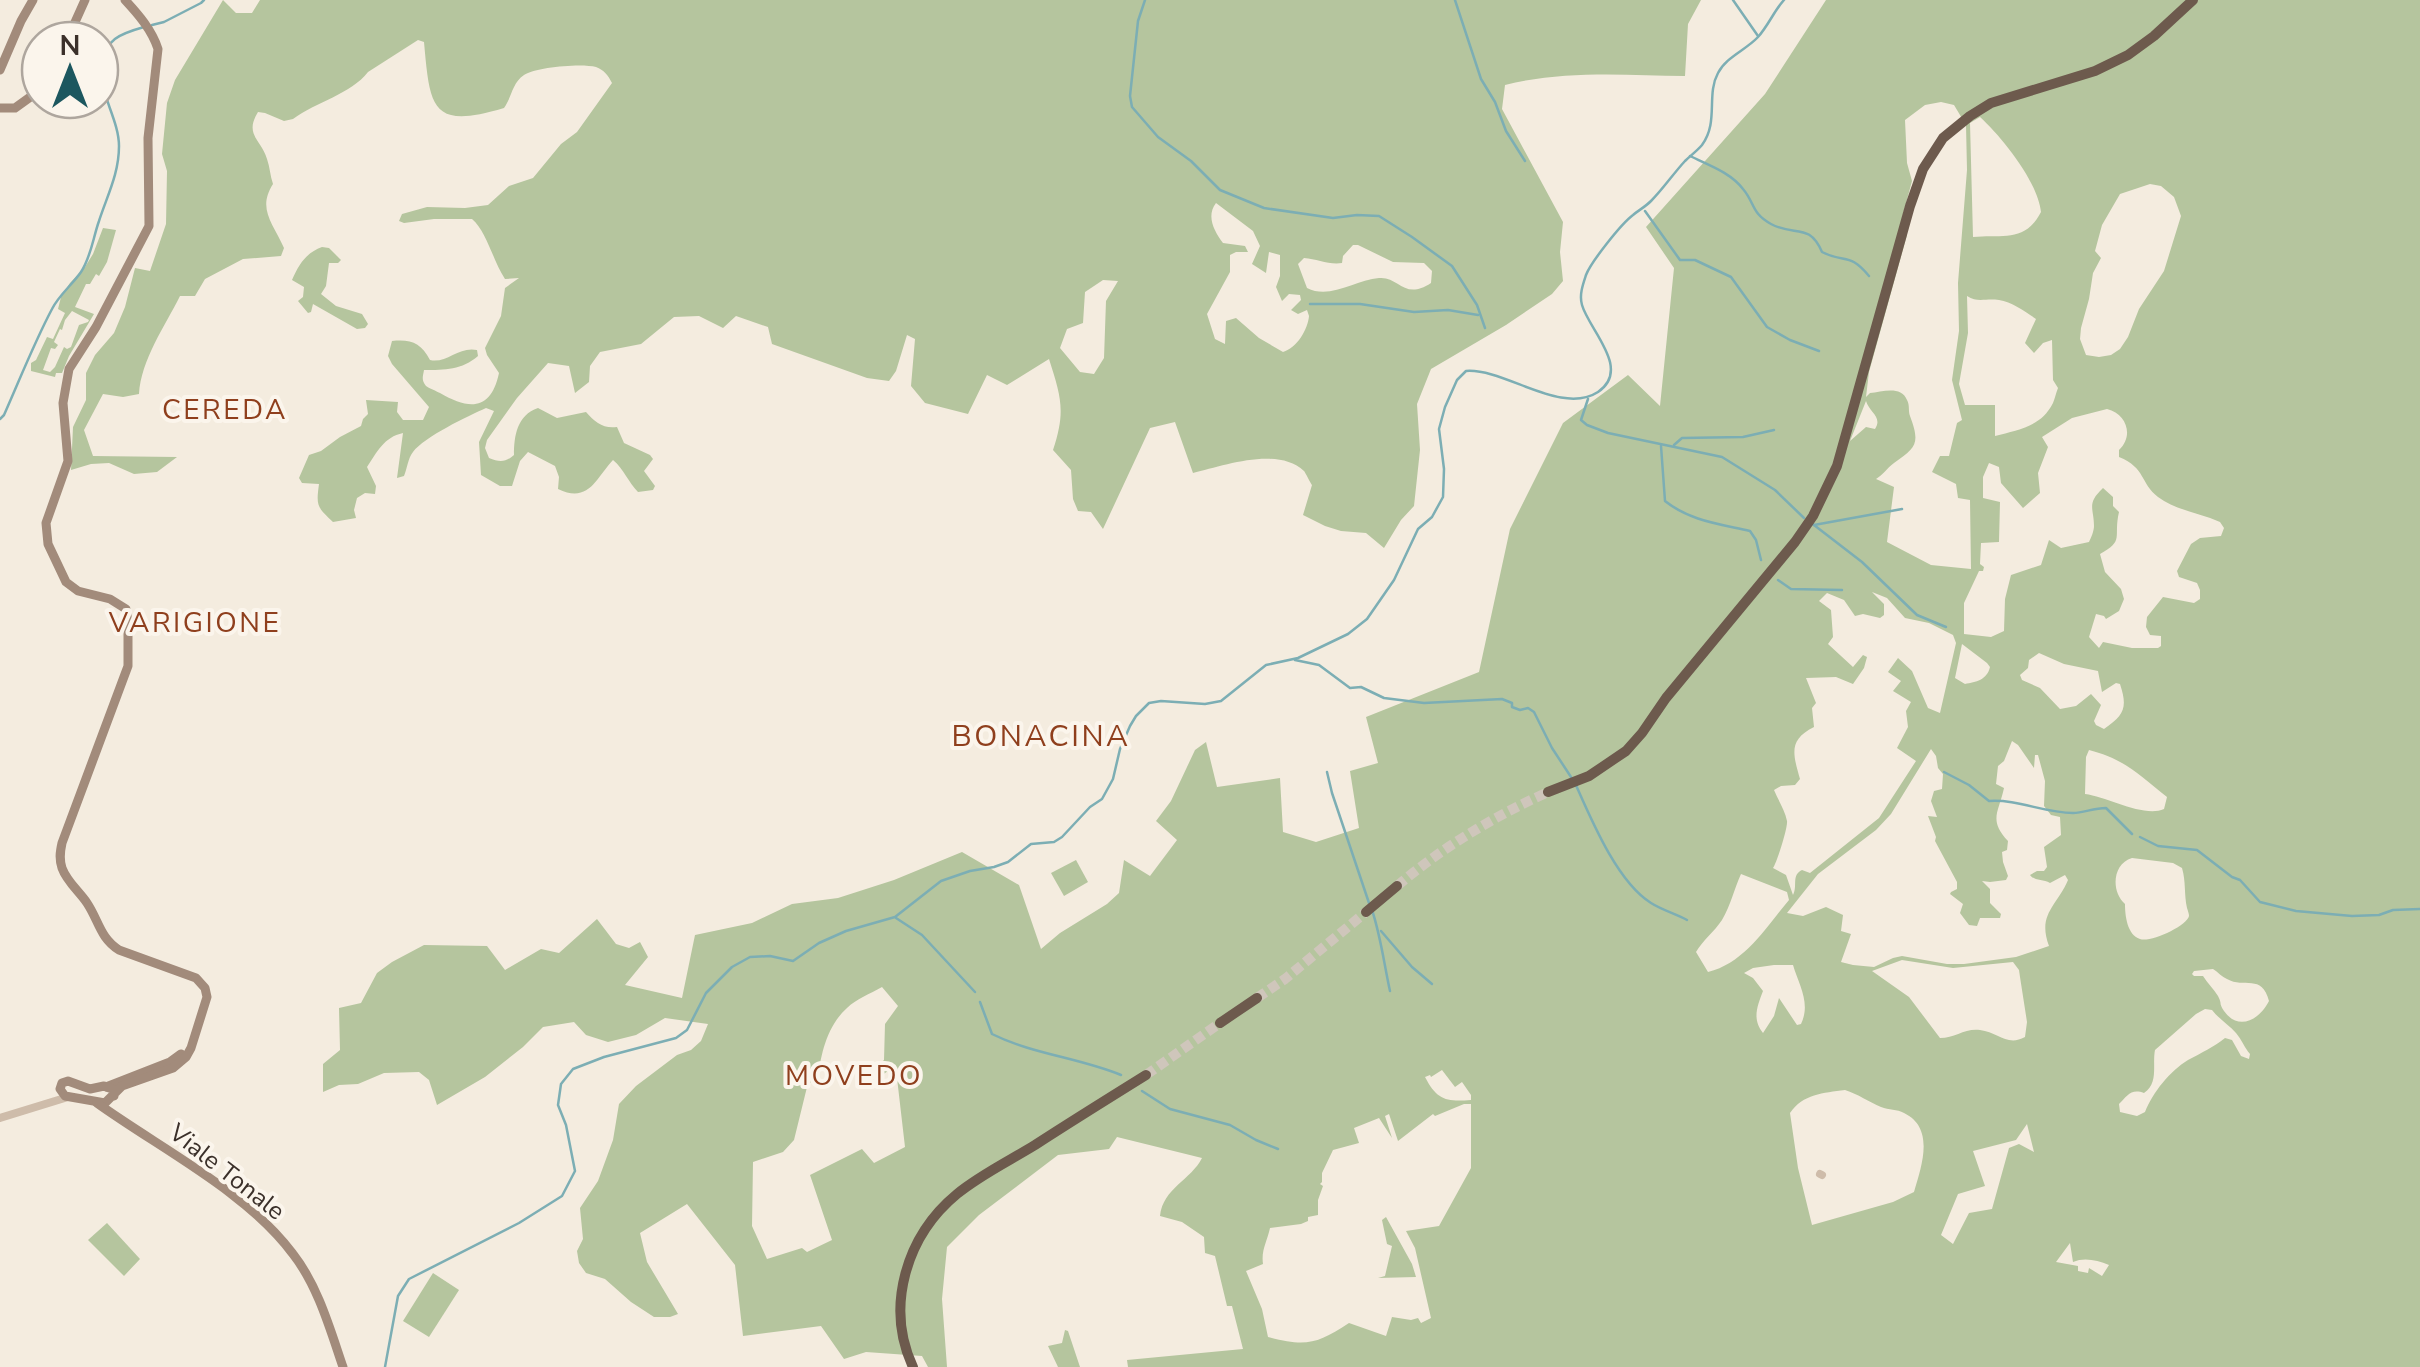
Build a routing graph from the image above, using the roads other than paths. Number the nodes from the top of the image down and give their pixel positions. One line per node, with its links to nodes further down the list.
1 (33, 0): 4 (main road)
2 (125, 0): 10 (main road)
3 (2194, 0): 5 (highway)
4 (0, 70)
5 (1548, 792)
6 (1397, 886): 7 (highway)
7 (1366, 912)
8 (1257, 998): 9 (highway)
9 (1220, 1023)
10 (194, 1035): 12 (main road); 14 (main road)
11 (1146, 1075): 19 (highway)
12 (106, 1086): 13 (main road); 14 (main road, Viale Tonale)
13 (64, 1093): 15 (main road); 16 (street)
14 (112, 1098): 15 (main road); 17 (main road, Viale Tonale)
15 (97, 1103): 17 (main road, Viale Tonale)
16 (0, 1118)
17 (128, 1123): 18 (main road, Viale Tonale)
18 (343, 1367)
19 (913, 1367)

